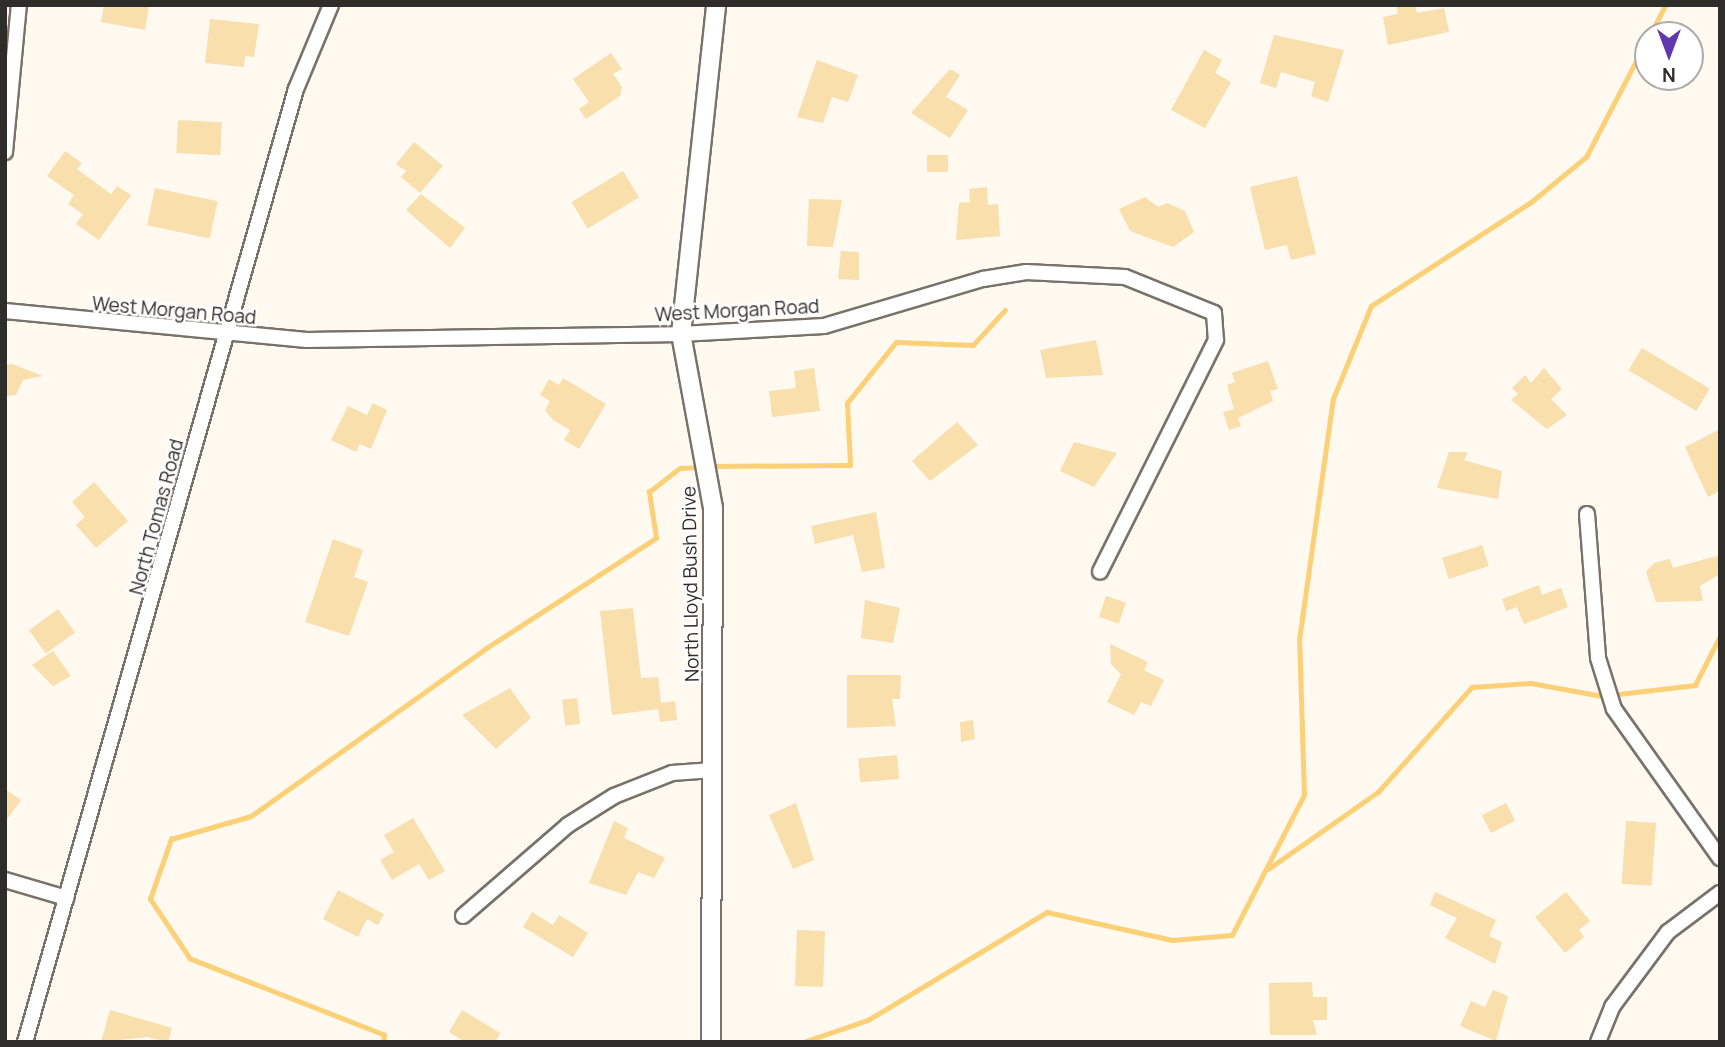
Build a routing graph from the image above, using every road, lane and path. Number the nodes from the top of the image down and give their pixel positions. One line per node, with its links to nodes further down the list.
1 (19, 5): 4 (street)
2 (331, 5): 7 (street, North Tomas Road)
3 (716, 5): 6 (street, North Lloyd Bush Drive)
4 (5, 152)
5 (5, 311): 7 (street, West Morgan Road)
6 (681, 334): 7 (street, West Morgan Road); 9 (street, West Morgan Road); 10 (street, North Lloyd Bush Drive)
7 (226, 337): 14 (street, North Tomas Road)
8 (1587, 514): 11 (street)
9 (1100, 572)
10 (713, 770): 15 (street); 17 (street, North Lloyd Bush Drive)
11 (1720, 858)
12 (5, 880): 14 (street)
13 (1720, 893): 18 (street)
14 (66, 898): 16 (street, North Tomas Road)
15 (463, 916)
16 (25, 1042)
17 (711, 1042)
18 (1598, 1042)

